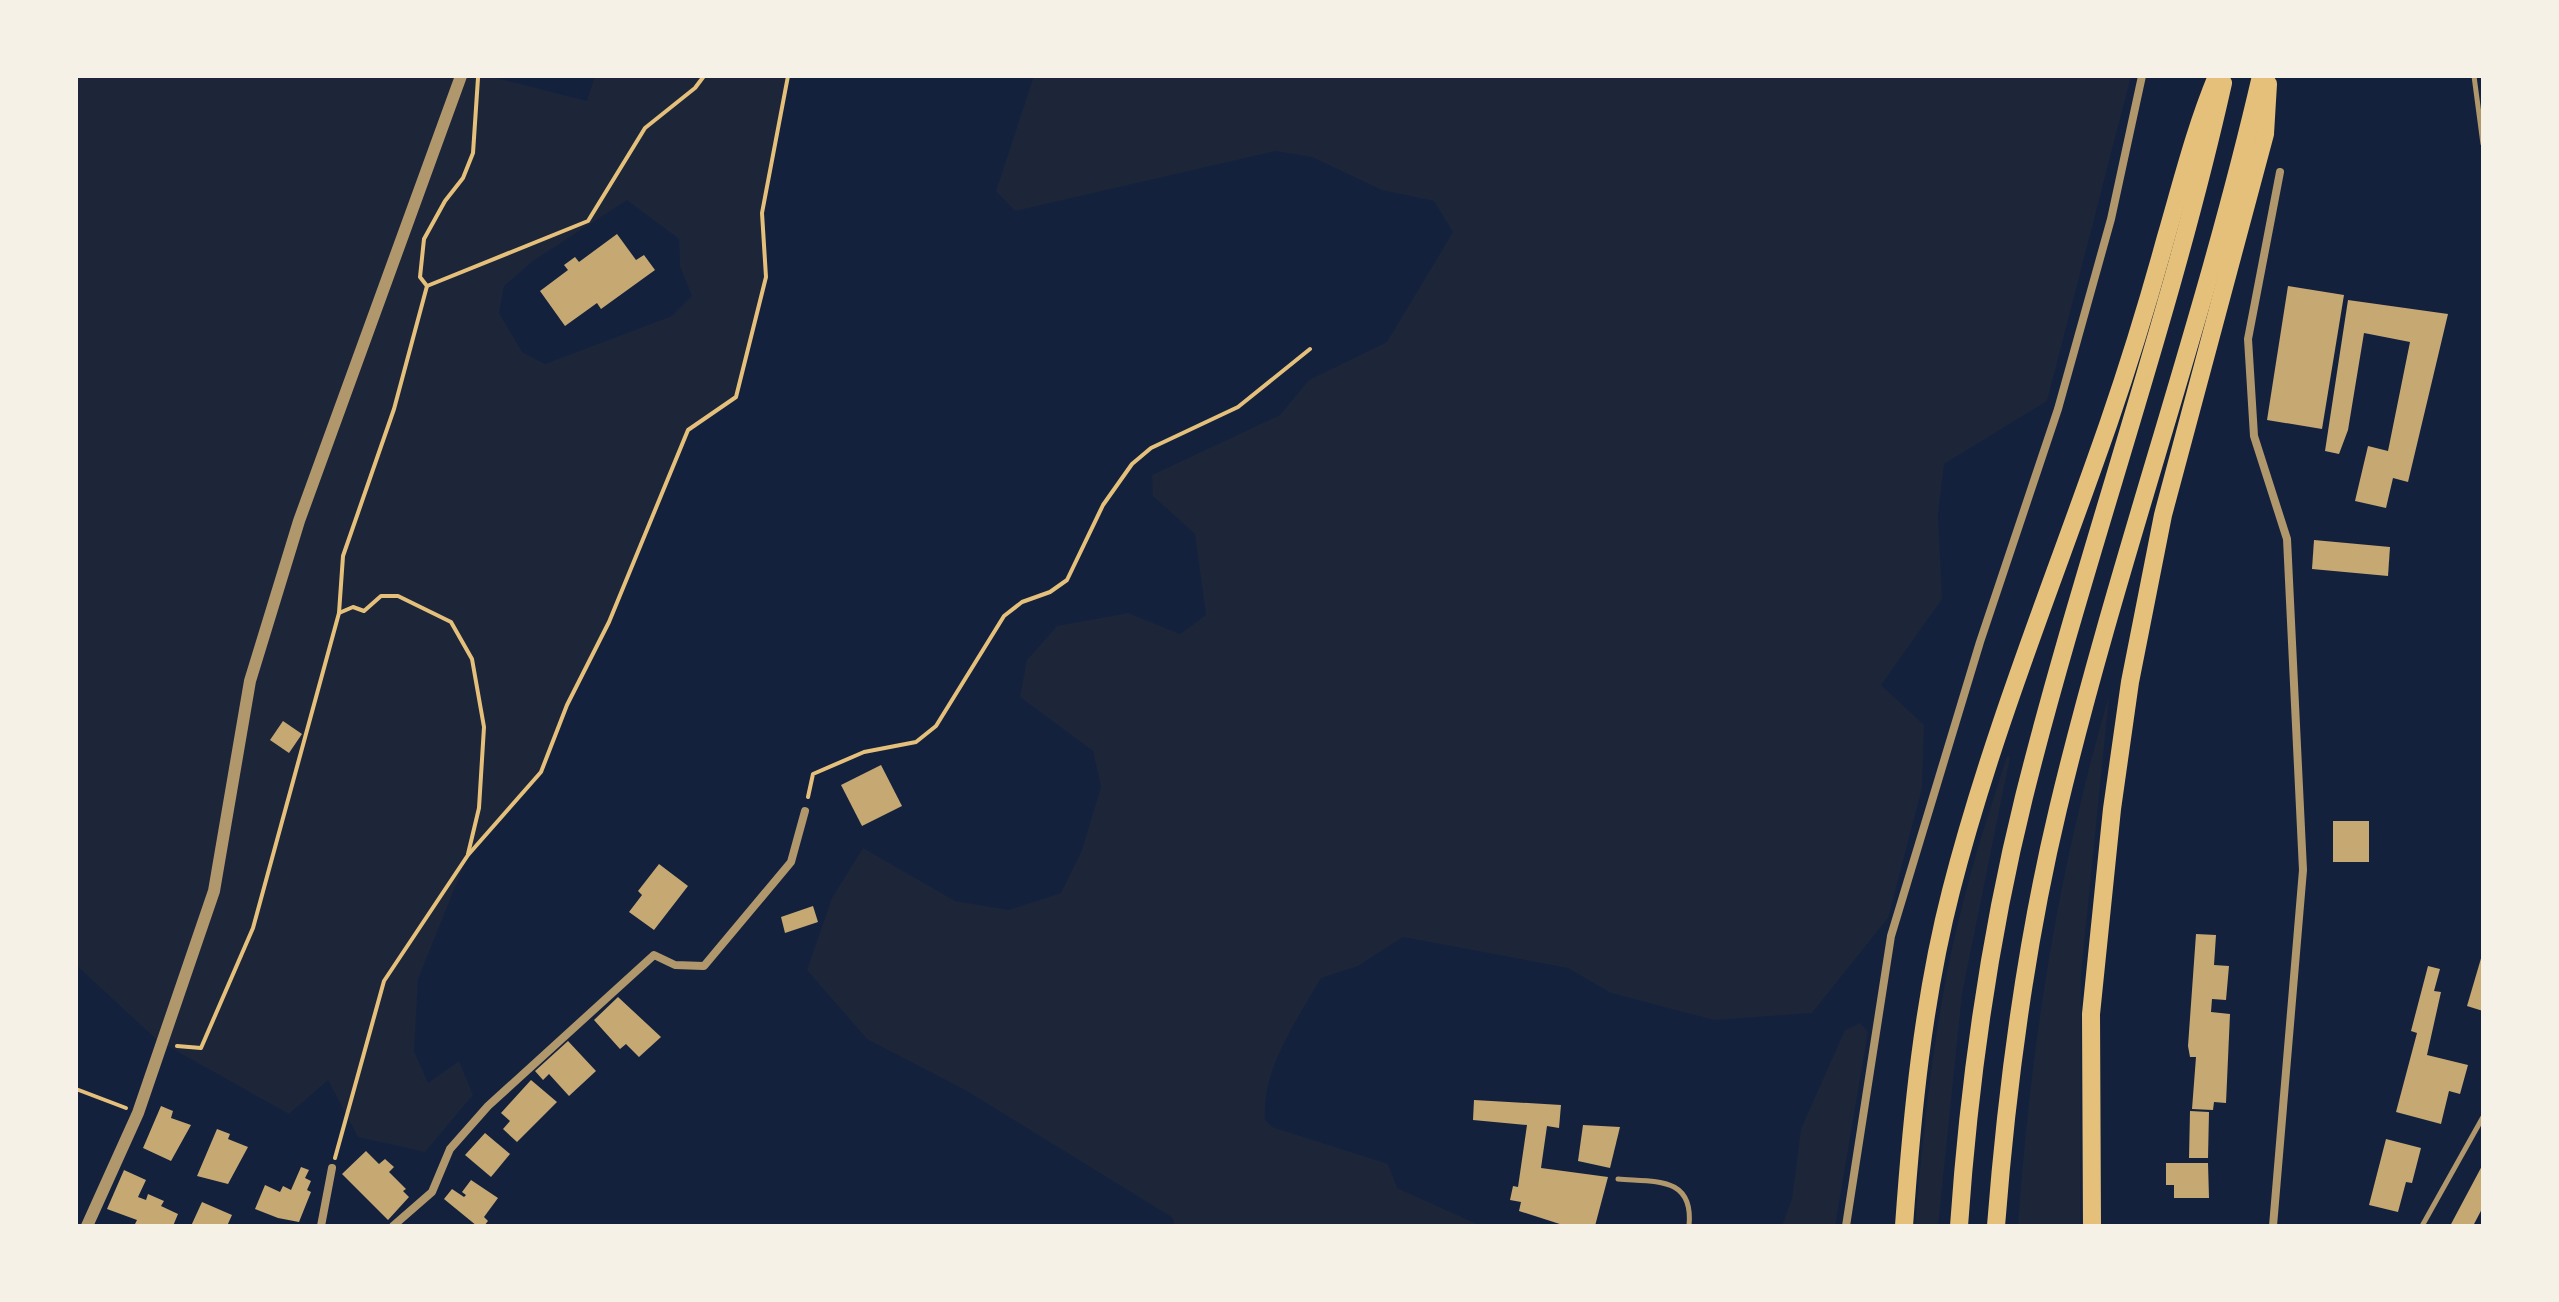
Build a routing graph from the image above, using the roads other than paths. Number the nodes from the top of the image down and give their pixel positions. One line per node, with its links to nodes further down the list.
1 (461, 76): 14 (street)
2 (2142, 76): 18 (street)
3 (2217, 76): 19 (highway)
4 (2225, 76): 20 (highway)
5 (2261, 76): 21 (highway)
6 (2269, 76): 22 (highway)
7 (2474, 76): 8 (lane)
8 (2483, 144)
9 (2280, 172): 23 (street)
10 (805, 811): 16 (street)
11 (2483, 1117): 24 (lane)
12 (332, 1168): 15 (street)
13 (1618, 1179): 17 (lane)
14 (87, 1226)
15 (321, 1226)
16 (393, 1226)
17 (1689, 1226)
18 (1846, 1226)
19 (1904, 1226)
20 (1959, 1226)
21 (1996, 1226)
22 (2092, 1226)
23 (2273, 1226)
24 (2422, 1226)

